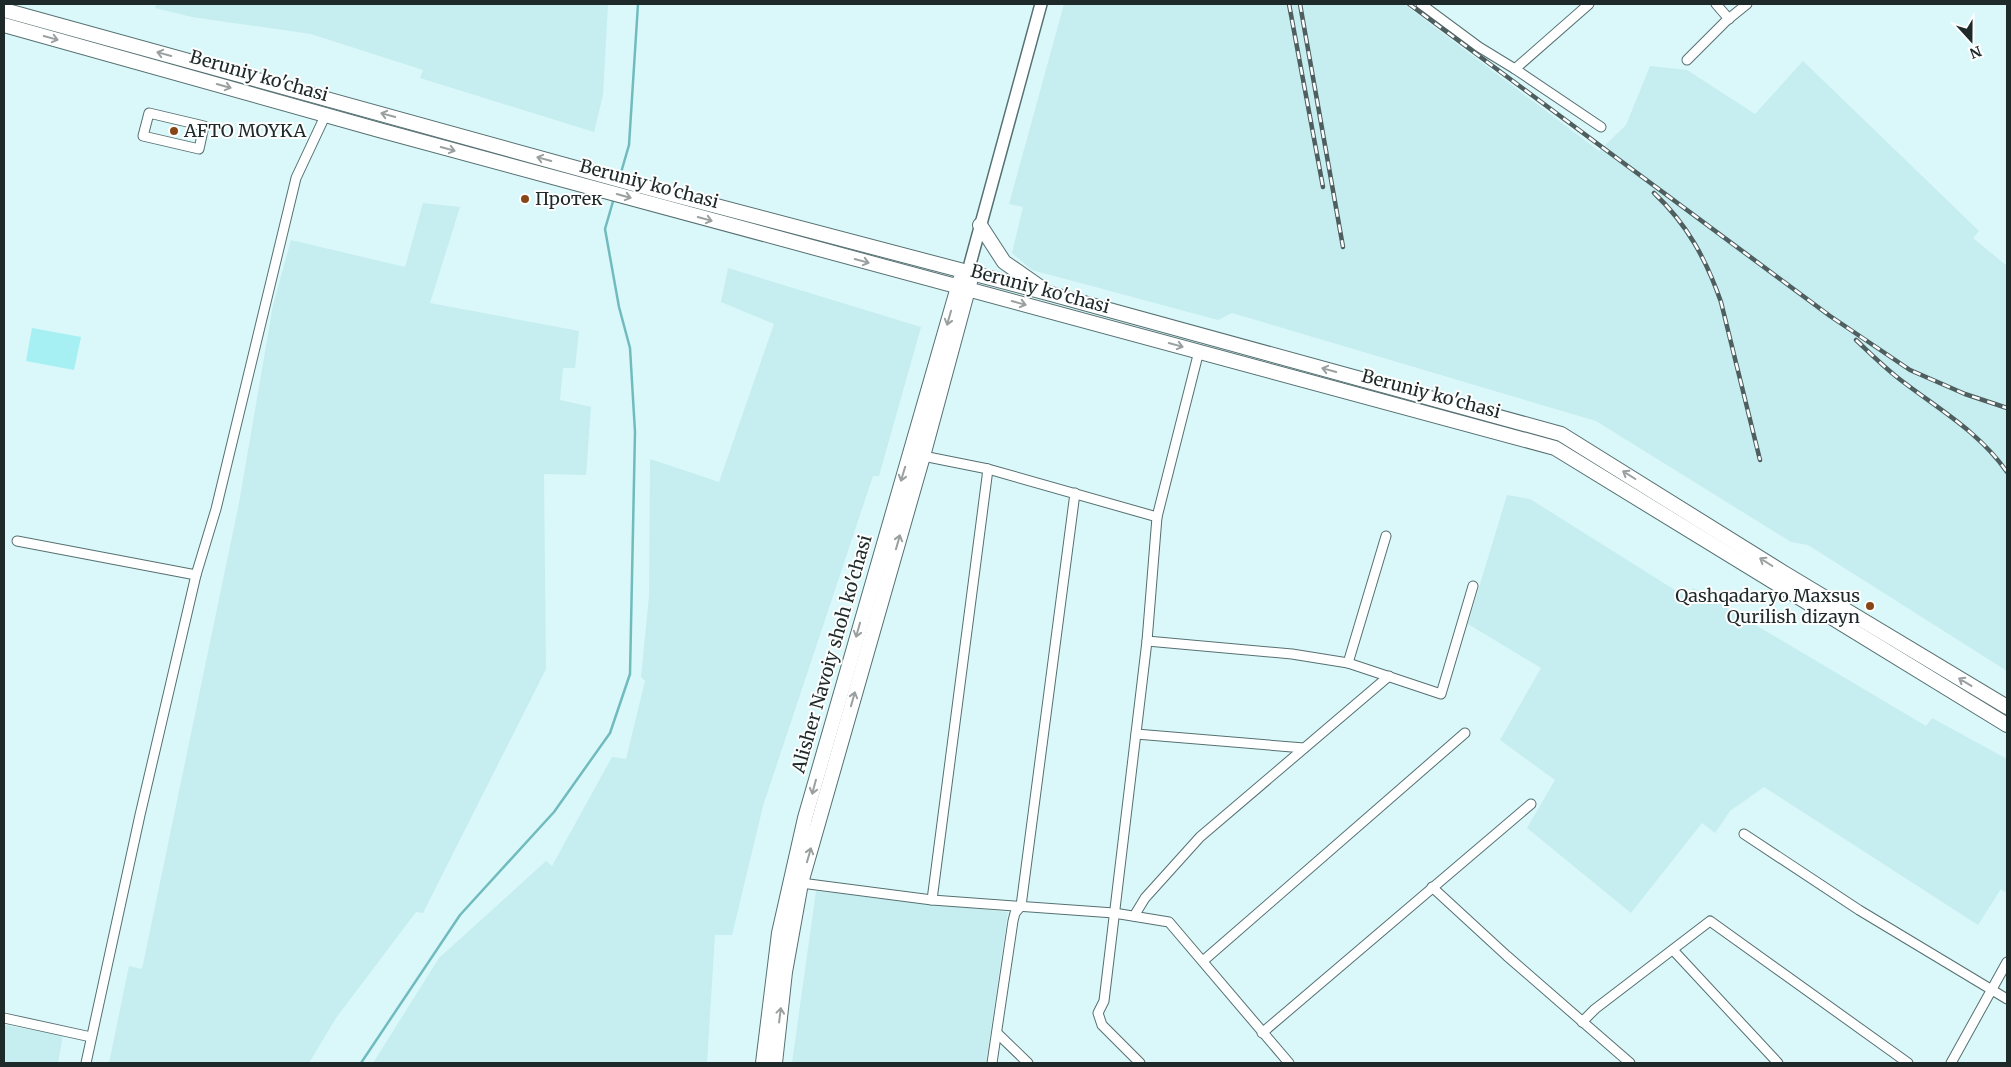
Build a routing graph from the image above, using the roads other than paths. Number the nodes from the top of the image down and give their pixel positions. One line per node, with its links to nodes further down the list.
1 (1041, 4): 18 (street, Alisher Navoiy shoh ko'chasi)
2 (1421, 4): 12 (street)
3 (1589, 4): 12 (street)
4 (1716, 4): 7 (street)
5 (1747, 4): 7 (street)
6 (4, 10): 9 (main road, Beruniy ko'chasi)
7 (1728, 18): 10 (street)
8 (4, 25): 11 (main road, Beruniy ko'chasi, one-way to 11)
9 (142, 48): 11 (main road); 15 (main road, Beruniy ko'chasi, one-way to 9)
10 (1687, 60)
11 (138, 62): 13 (main road, Beruniy ko'chasi, one-way to 13)
12 (1516, 68): 14 (street)
13 (326, 114): 17 (main road, Beruniy ko'chasi, one-way to 17); 30 (street)
14 (1600, 127)
15 (504, 147): 17 (main road); 19 (main road, Beruniy ko'chasi, one-way to 15)
16 (199, 149): 16 (street)
17 (499, 163): 20 (main road, Beruniy ko'chasi, one-way to 20)
18 (980, 225): 19 (street, Alisher Navoiy shoh ko'chasi); 21 (main road)
19 (968, 270): 20 (main road, Alisher Navoiy shoh ko'chasi); 21 (main road, Beruniy ko'chasi)
20 (963, 288): 22 (main road, Beruniy ko'chasi, one-way to 22); 23 (main road, Alisher Navoiy shoh ko'chasi); 60 (main road, Alisher Navoiy shoh ko'chasi, one-way to 60)
21 (1051, 294): 29 (main road, Beruniy ko'chasi, one-way to 21)
22 (1200, 351): 26 (street); 32 (main road, Beruniy ko'chasi)
23 (923, 456): 24 (street); 43 (main road, Alisher Navoiy shoh ko'chasi, one-way to 23)
24 (988, 470): 25 (street); 45 (street)
25 (1075, 493): 26 (street); 46 (street)
26 (1157, 516): 33 (street)
27 (1386, 536): 34 (street)
28 (17, 540): 30 (street)
29 (1784, 573): 32 (main road); 36 (main road, Beruniy ko'chasi, one-way to 29)
30 (196, 575): 58 (street)
31 (1473, 586): 35 (street)
32 (1777, 586): 37 (main road, Beruniy ko'chasi)
33 (1147, 641): 34 (street); 39 (street)
34 (1348, 663): 35 (street)
35 (1389, 676): 40 (street)
36 (2007, 707)
37 (2007, 725)
38 (1464, 733): 50 (street)
39 (1136, 734): 40 (street); 47 (street)
40 (1304, 748): 48 (street)
41 (1530, 804): 44 (street)
42 (1744, 834): 52 (street)
43 (801, 883): 45 (street); 61 (main road, Alisher Navoiy shoh ko'chasi, one-way to 43)
44 (1432, 886): 55 (street); 56 (street)
45 (932, 900): 46 (street)
46 (1021, 906): 47 (street); 57 (street)
47 (1114, 913): 48 (street); 64 (street)
48 (1134, 916): 50 (street)
49 (1673, 950): 55 (street); 67 (street); 68 (street)
50 (1203, 961): 56 (street)
51 (2007, 962): 52 (street)
52 (1991, 991): 53 (street); 69 (street)
53 (2007, 999)
54 (4, 1018): 58 (street)
55 (1582, 1022): 66 (street)
56 (1262, 1032): 65 (street)
57 (997, 1033): 62 (street); 63 (street)
58 (91, 1037): 59 (street)
59 (86, 1063)
60 (762, 1063)
61 (776, 1063)
62 (992, 1063)
63 (1028, 1063)
64 (1140, 1063)
65 (1289, 1063)
66 (1630, 1063)
67 (1778, 1063)
68 (1908, 1063)
69 (1951, 1063)

